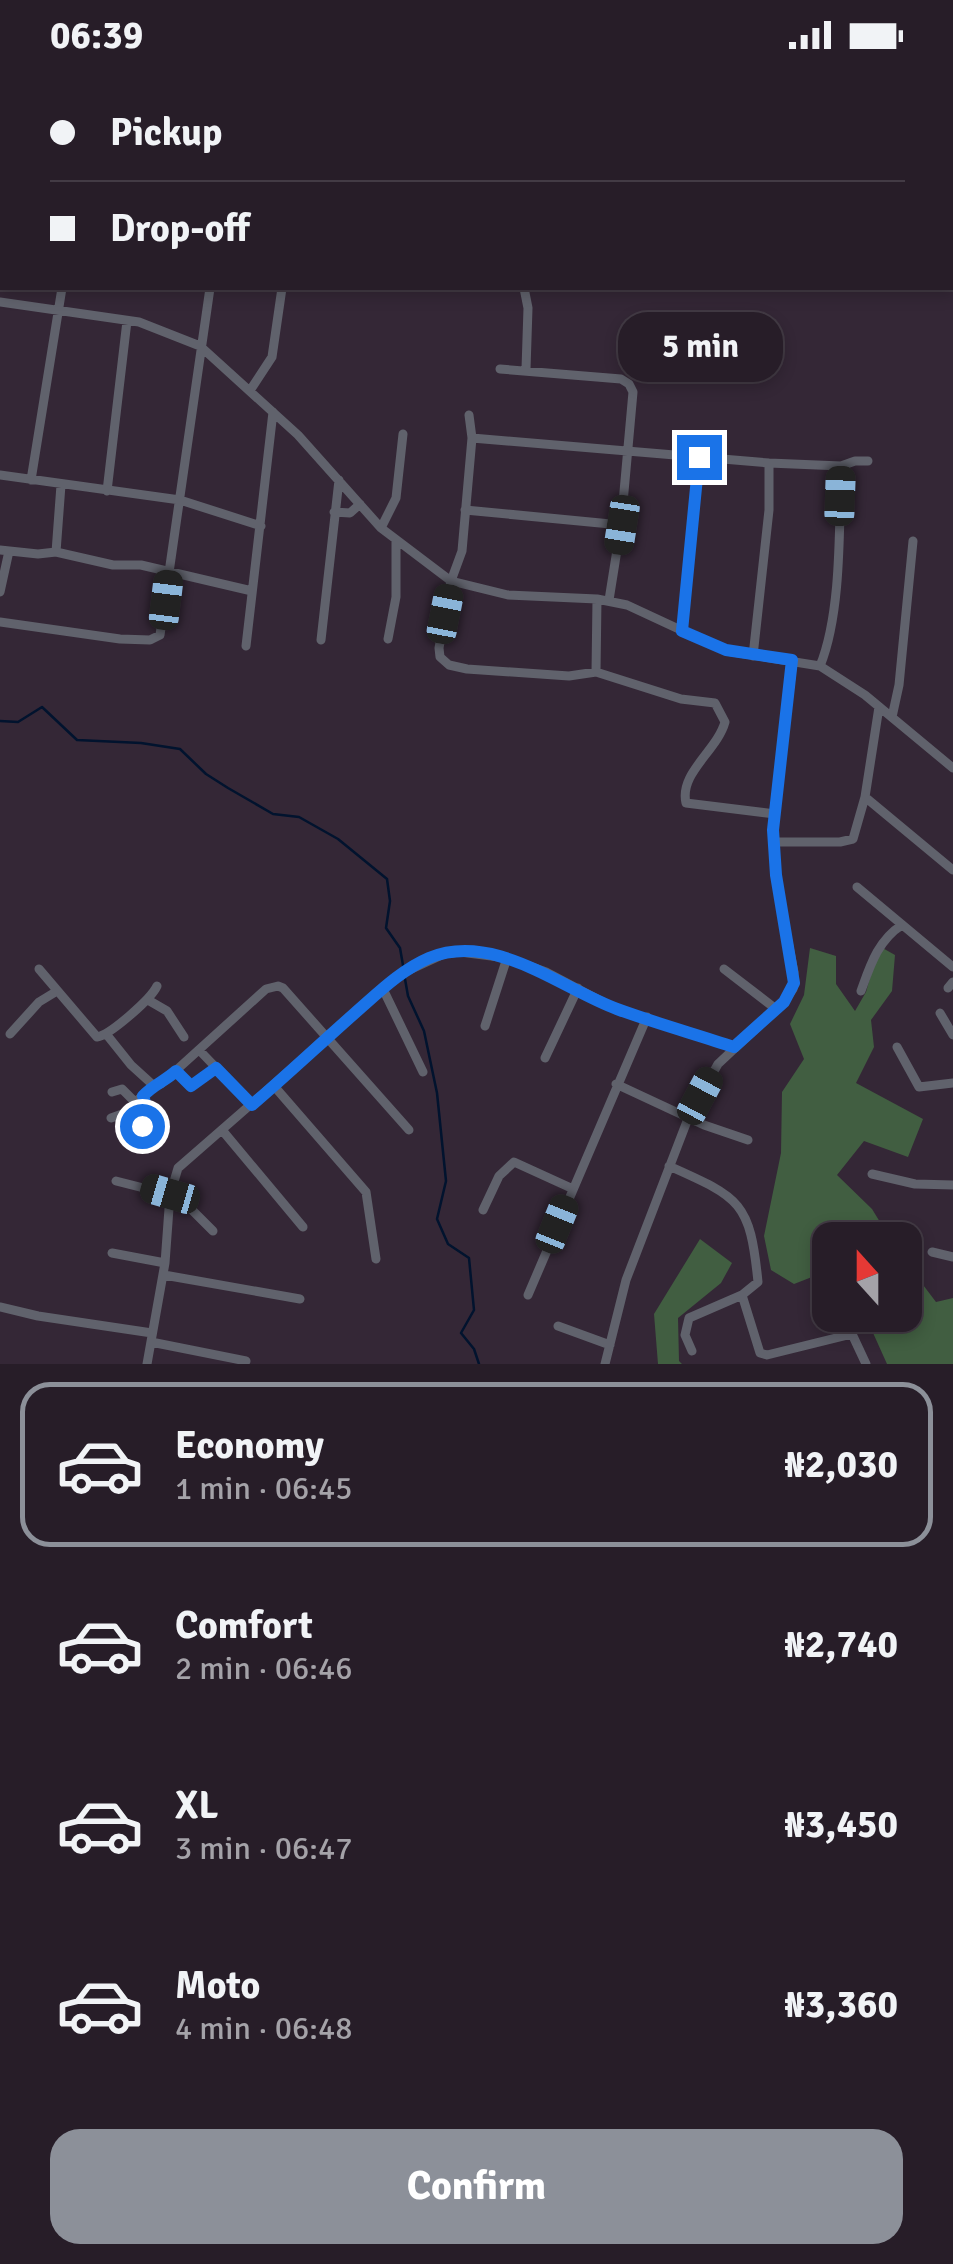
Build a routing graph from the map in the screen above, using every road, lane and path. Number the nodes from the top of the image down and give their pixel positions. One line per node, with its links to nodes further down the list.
1 (62, 290): 6 (street)
2 (210, 290): 8 (street)
3 (282, 290): 11 (street)
4 (524, 290): 10 (street)
5 (0, 302): 6 (street)
6 (57, 310): 7 (street); 22 (street)
7 (127, 320): 8 (street); 25 (street)
8 (200, 346): 11 (street); 26 (street)
9 (500, 369): 10 (street)
10 (526, 369): 16 (street)
11 (251, 389): 12 (street)
12 (273, 412): 23 (street); 31 (street)
13 (469, 415): 15 (street)
14 (403, 434): 32 (street)
15 (472, 438): 16 (street); 28 (street)
16 (626, 452): 17 (street); 30 (street)
17 (699, 457): 19 (street); 44 (street)
18 (868, 462): 20 (street)
19 (770, 463): 20 (street); 48 (street)
20 (841, 466): 50 (street)
21 (0, 475): 22 (street)
22 (31, 480): 24 (street)
23 (339, 480): 27 (street); 29 (street)
24 (61, 484): 25 (street); 36 (street)
25 (107, 491): 26 (street)
26 (180, 500): 31 (street); 37 (street)
27 (360, 504): 29 (street); 32 (street)
28 (466, 510): 30 (street); 38 (street)
29 (334, 512): 46 (street)
30 (622, 525): 42 (street)
31 (260, 526): 39 (street)
32 (381, 528): 33 (street)
33 (396, 540): 38 (street); 45 (street)
34 (912, 541): 53 (street)
35 (4, 551): 36 (street); 40 (street)
36 (56, 552): 37 (street)
37 (169, 571): 39 (street); 43 (street)
38 (451, 581): 41 (street); 51 (street)
39 (252, 590): 47 (street)
40 (0, 592)
41 (597, 599): 42 (street); 51 (street)
42 (609, 600): 44 (street)
43 (0, 622)
44 (682, 631): 48 (street)
45 (388, 639)
46 (321, 640)
47 (246, 646)
48 (753, 656): 49 (street)
49 (792, 660): 50 (street); 56 (street)
50 (820, 666): 52 (street)
51 (596, 672): 56 (street)
52 (879, 707): 53 (street); 55 (street)
53 (892, 717): 54 (street)
54 (953, 768)
55 (865, 796): 57 (street); 58 (street)
56 (774, 814): 57 (street)
57 (773, 842): 71 (street)
58 (953, 870)
59 (857, 887): 60 (street)
60 (902, 925): 62 (street); 69 (street)
61 (508, 958): 66 (street); 67 (street); 74 (street)
62 (953, 967)
63 (39, 969): 68 (street)
64 (724, 969): 71 (street)
65 (158, 986): 70 (street)
66 (578, 988): 73 (street); 83 (street)
67 (383, 989): 79 (street); 86 (street)
68 (57, 990): 75 (street); 76 (street)
69 (861, 991)
70 (148, 1000): 76 (street); 78 (street)
71 (776, 1009): 80 (street)
72 (940, 1012): 77 (street)
73 (647, 1017): 80 (street); 88 (street)
74 (485, 1026)
75 (10, 1034)
76 (107, 1035): 89 (street)
77 (953, 1035)
78 (184, 1037)
79 (327, 1038): 82 (street); 90 (street); 98 (street)
80 (734, 1047): 95 (street)
81 (897, 1047): 87 (street)
82 (200, 1051): 84 (street); 85 (street)
83 (545, 1058)
84 (216, 1068): 85 (street); 93 (street)
85 (176, 1071): 89 (street)
86 (423, 1072)
87 (953, 1082)
88 (616, 1084): 95 (street); 104 (street)
89 (153, 1085): 92 (street)
90 (274, 1086): 93 (street); 112 (street)
91 (112, 1092): 92 (street)
92 (139, 1100): 94 (street); 94 (street)
93 (252, 1105): 97 (street)
94 (125, 1114): 96 (street)
95 (689, 1116): 99 (street); 100 (street)
96 (110, 1118)
97 (222, 1130): 105 (street); 107 (street)
98 (409, 1130)
99 (748, 1140)
100 (669, 1166): 116 (street); 121 (street)
101 (872, 1174): 103 (street)
102 (116, 1181): 105 (street)
103 (953, 1185)
104 (571, 1188): 106 (street); 115 (street)
105 (170, 1194): 108 (street); 113 (street)
106 (484, 1210)
107 (303, 1227)
108 (213, 1231)
109 (932, 1252): 111 (street)
110 (112, 1253): 113 (street)
111 (953, 1257)
112 (376, 1259)
113 (166, 1264): 114 (street)
114 (164, 1276): 117 (street); 120 (street)
115 (528, 1295)
116 (742, 1295): 122 (street); 126 (street)
117 (300, 1299)
118 (0, 1307): 120 (street)
119 (558, 1326): 121 (street)
120 (152, 1338): 123 (street); 124 (street)
121 (610, 1345): 125 (street)
122 (692, 1351)
123 (246, 1360)
124 (147, 1364)
125 (605, 1364)
126 (866, 1364)

